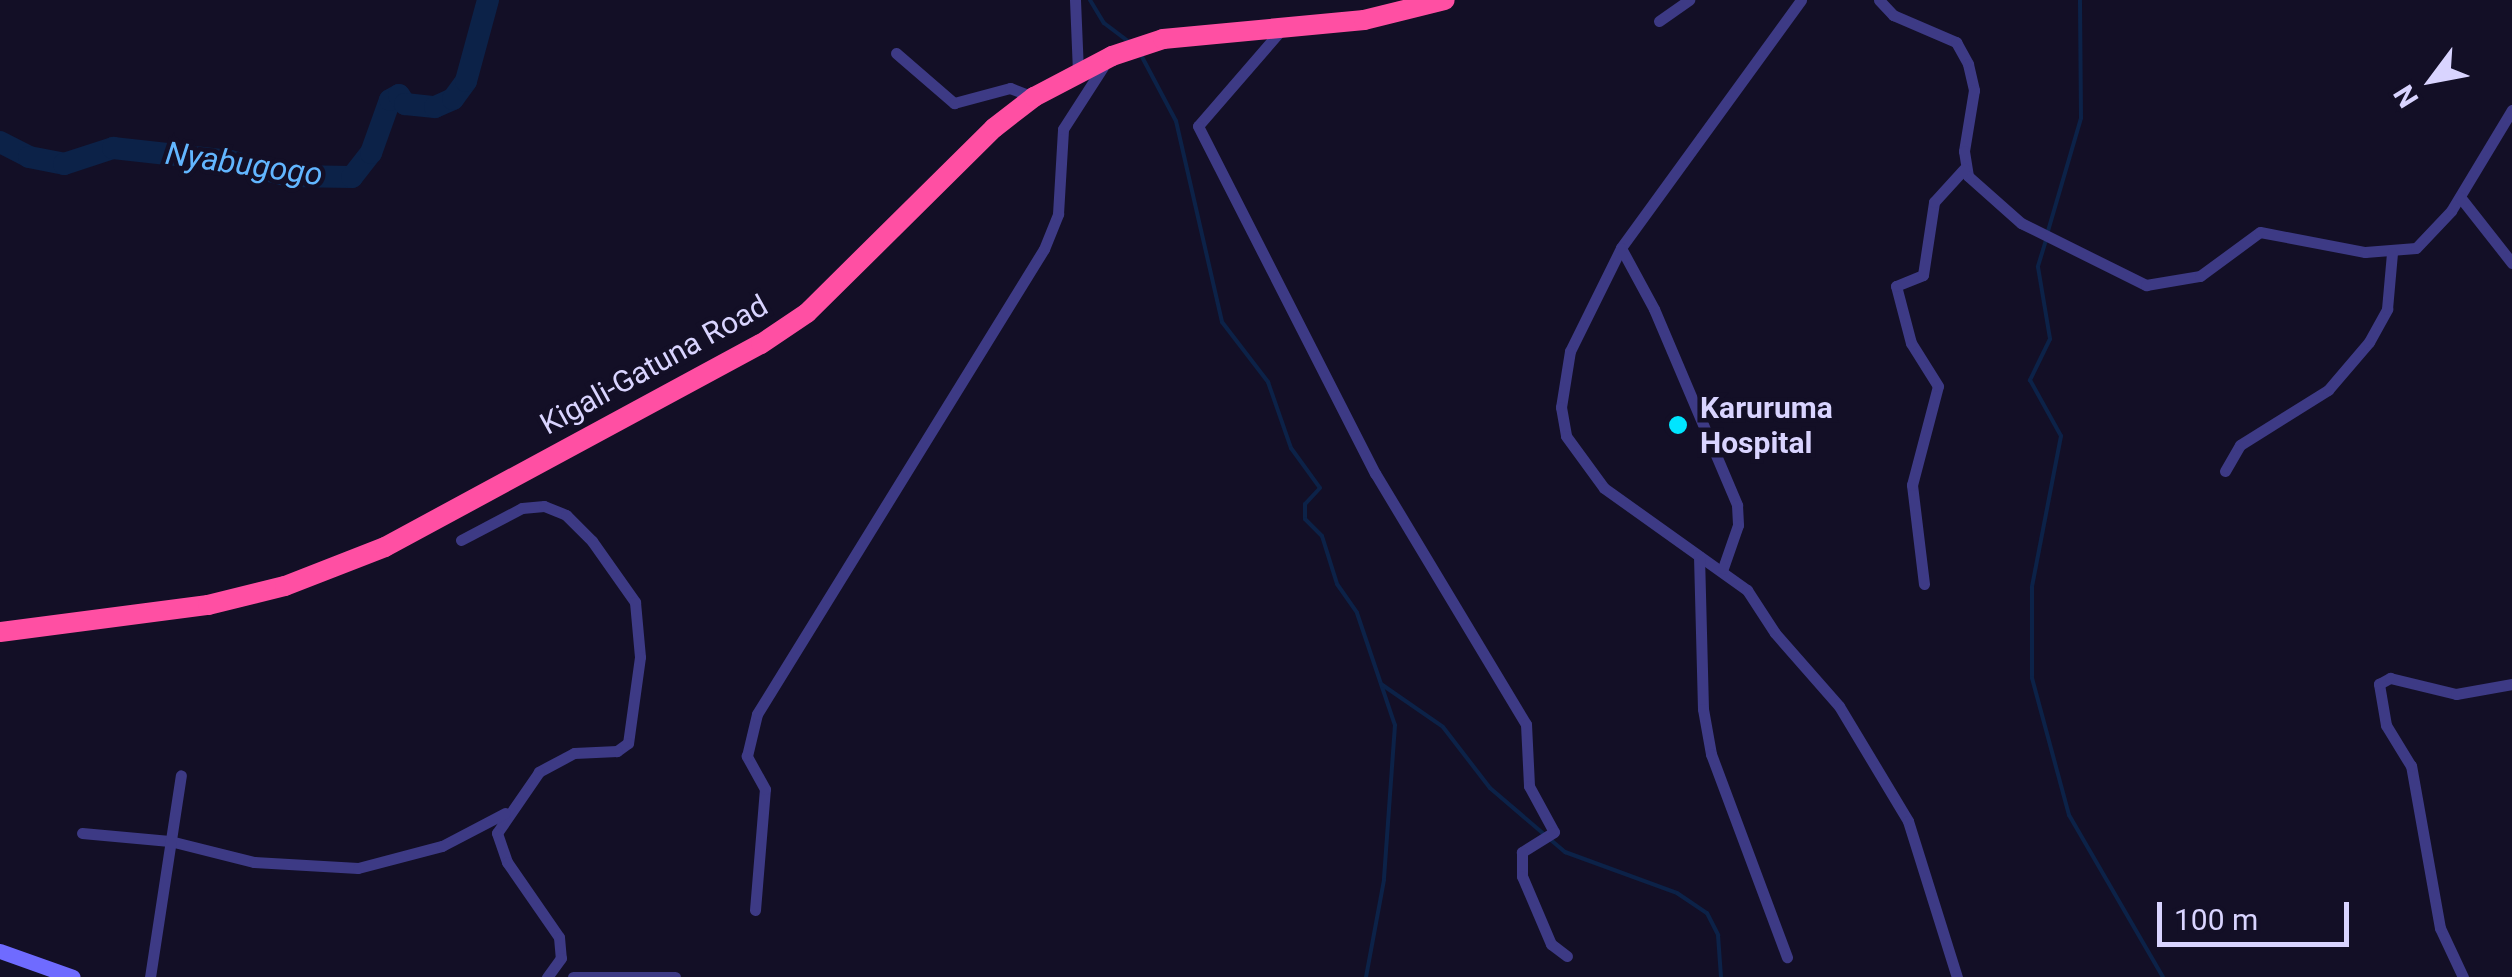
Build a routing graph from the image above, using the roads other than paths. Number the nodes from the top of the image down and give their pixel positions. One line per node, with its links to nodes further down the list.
1 (1075, 0): 10 (street)
2 (1444, 0): 7 (highway, Kigali-Gatuna Road)
3 (1689, 0): 6 (street)
4 (1801, 0): 15 (street)
5 (1880, 0): 13 (street)
6 (1659, 21)
7 (1284, 27): 9 (highway, Kigali-Gatuna Road); 31 (street)
8 (896, 53): 11 (street)
9 (1112, 56): 10 (highway, Kigali-Gatuna Road); 29 (street)
10 (1078, 71): 11 (highway, Kigali-Gatuna Road)
11 (1034, 97): 23 (highway, Kigali-Gatuna Road)
12 (2512, 110): 14 (street)
13 (1964, 169): 16 (street); 22 (street)
14 (2460, 197): 16 (street); 17 (street)
15 (1621, 248): 20 (street); 21 (street)
16 (2392, 254): 18 (street)
17 (2512, 263)
18 (2225, 470)
19 (461, 540): 26 (street)
20 (1699, 556): 21 (street); 32 (street)
21 (1724, 568): 38 (street)
22 (1924, 584)
23 (0, 632)
24 (2512, 684): 39 (street)
25 (182, 775): 28 (street)
26 (505, 813): 28 (street); 35 (street)
27 (82, 833): 28 (street)
28 (170, 841): 34 (street)
29 (755, 910)
30 (0, 951): 33 (main road)
31 (1567, 956)
32 (1787, 957)
33 (73, 977)
34 (150, 977)
35 (547, 977)
36 (573, 977): 37 (street)
37 (675, 977)
38 (1957, 977)
39 (2464, 977)

